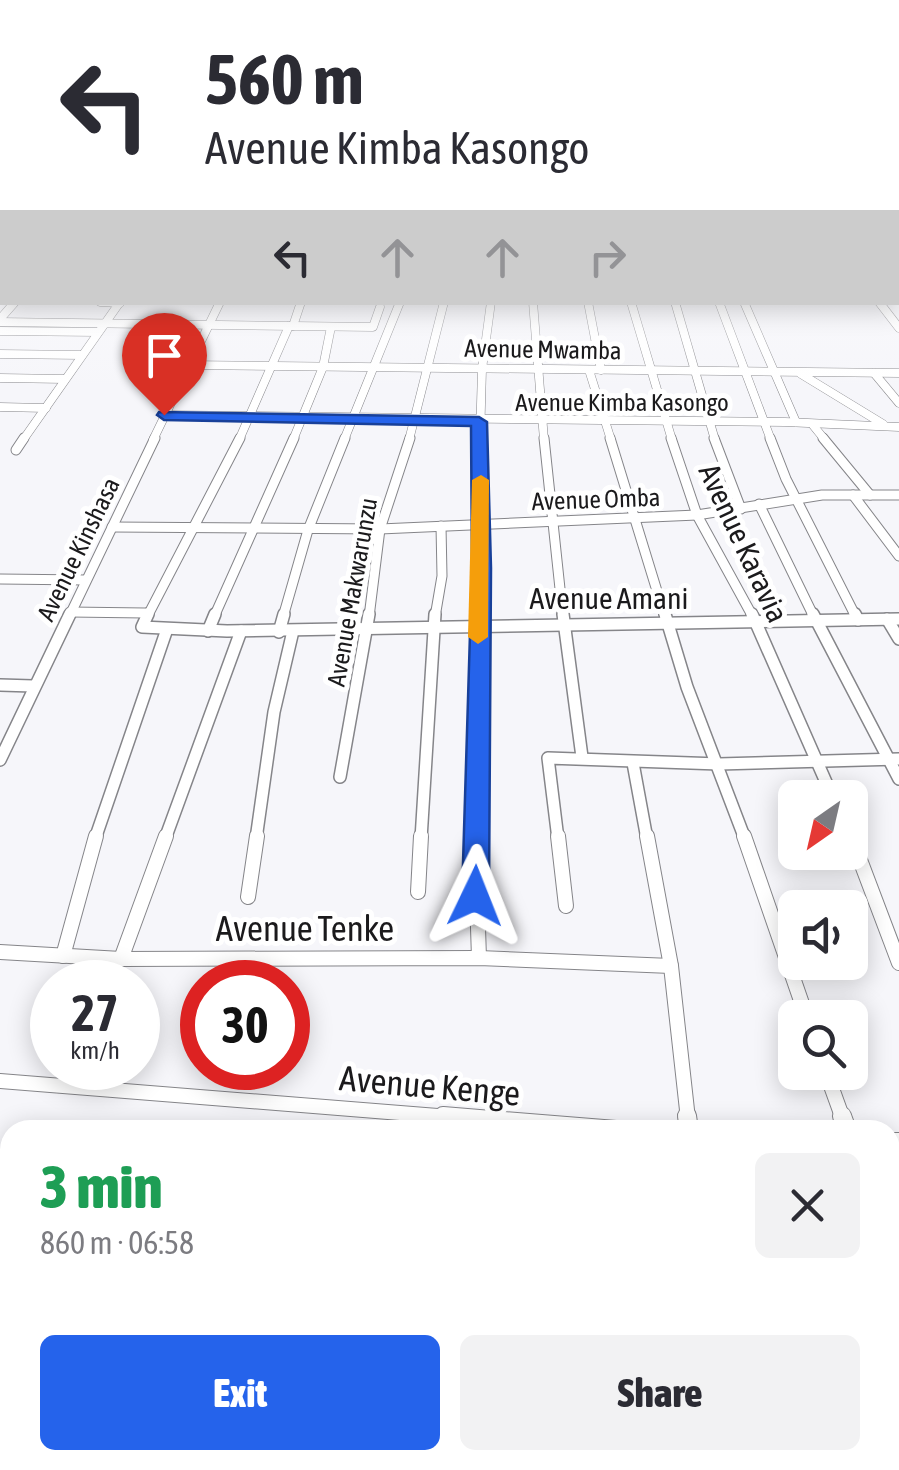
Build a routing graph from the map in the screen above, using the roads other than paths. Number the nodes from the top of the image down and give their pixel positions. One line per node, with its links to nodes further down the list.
1 (118, 305): 16 (street)
2 (219, 305): 17 (street, Avenue Kinshasa)
3 (300, 305): 18 (street)
4 (399, 305): 28 (street)
5 (443, 305): 29 (street, Avenue Makwarunzu)
6 (491, 305): 30 (street)
7 (533, 305): 31 (street)
8 (588, 305): 32 (street)
9 (632, 305): 33 (street, Avenue Karavia)
10 (677, 305): 34 (street)
11 (720, 305): 35 (street)
12 (745, 305): 36 (street)
13 (881, 305): 20 (street)
14 (380, 308): 19 (street)
15 (0, 321): 16 (street)
16 (105, 322): 17 (street); 22 (street)
17 (210, 323): 18 (street); 25 (street, Avenue Kinshasa)
18 (291, 326): 19 (street); 26 (street)
19 (330, 326): 27 (street)
20 (899, 328)
21 (0, 330): 22 (street)
22 (98, 332): 24 (street)
23 (0, 354): 24 (street)
24 (82, 355): 41 (street)
25 (187, 365): 26 (street, Avenue Mwamba); 45 (street, Avenue Kinshasa)
26 (274, 366): 27 (street, Avenue Mwamba); 46 (street)
27 (322, 366): 28 (street, Avenue Mwamba); 47 (street)
28 (377, 368): 29 (street, Avenue Mwamba); 48 (street)
29 (430, 368): 30 (street, Avenue Mwamba); 49 (street, Avenue Makwarunzu)
30 (480, 368): 31 (street, Avenue Mwamba); 50 (street)
31 (537, 369): 32 (street, Avenue Mwamba); 51 (street)
32 (595, 370): 33 (street, Avenue Mwamba); 55 (street)
33 (649, 370): 34 (street, Avenue Mwamba); 56 (street, Avenue Karavia)
34 (694, 371): 35 (street, Avenue Mwamba); 52 (street)
35 (743, 372): 36 (street, Avenue Mwamba); 53 (street)
36 (774, 372): 37 (street, Avenue Mwamba); 54 (street)
37 (797, 372): 38 (street, Avenue Mwamba); 58 (street)
38 (874, 373): 39 (street, Avenue Mwamba); 42 (street)
39 (899, 374)
40 (0, 378): 41 (street)
41 (65, 379): 44 (street)
42 (899, 403)
43 (0, 407): 44 (street)
44 (46, 408): 61 (street)
45 (164, 415): 46 (street, Avenue Kimba Kasongo); 73 (street, Avenue Kinshasa)
46 (252, 416): 47 (street, Avenue Kimba Kasongo); 74 (street)
47 (303, 418): 48 (street, Avenue Kimba Kasongo); 75 (street)
48 (354, 419): 49 (street, Avenue Kimba Kasongo); 77 (street)
49 (416, 420): 50 (street, Avenue Kimba Kasongo); 76 (street, Avenue Makwarunzu)
50 (479, 422): 51 (street, Avenue Kimba Kasongo); 71 (street)
51 (545, 422): 55 (street, Avenue Kimba Kasongo); 70 (street)
52 (710, 422): 53 (street, Avenue Kimba Kasongo); 56 (street, Avenue Kimba Kasongo); 67 (street)
53 (762, 422): 54 (street, Avenue Kimba Kasongo); 65 (street)
54 (796, 422): 57 (street, Avenue Kimba Kasongo)
55 (602, 423): 56 (street, Avenue Kimba Kasongo); 69 (street)
56 (666, 423): 68 (street, Avenue Karavia)
57 (812, 424): 58 (street, Avenue Kimba Kasongo); 63 (street)
58 (886, 426): 59 (street, Avenue Kimba Kasongo); 60 (street)
59 (899, 427)
60 (899, 435)
61 (16, 450)
62 (852, 495): 63 (street, Avenue Omba); 65 (street, Avenue Omba); 78 (street)
63 (870, 495): 64 (street, Avenue Omba)
64 (899, 495)
65 (795, 498): 66 (street, Avenue Omba); 84 (street)
66 (759, 504): 67 (street, Avenue Omba); 87 (street)
67 (741, 509): 68 (street, Avenue Omba)
68 (697, 514): 69 (street, Avenue Omba); 86 (street, Avenue Karavia)
69 (632, 518): 70 (street, Avenue Omba); 88 (street)
70 (550, 521): 71 (street, Avenue Omba); 85 (street)
71 (482, 523): 72 (street, Avenue Omba); 89 (street)
72 (441, 526): 76 (street, Avenue Omba); 91 (street)
73 (112, 527): 74 (street, Avenue Omba); 80 (street, Avenue Kinshasa)
74 (191, 528): 75 (street, Avenue Omba); 82 (street)
75 (254, 529): 77 (street, Avenue Omba); 93 (street)
76 (380, 529): 77 (street, Avenue Omba); 90 (street, Avenue Makwarunzu)
77 (308, 530): 96 (street)
78 (899, 556)
79 (0, 579): 80 (street)
80 (86, 580): 81 (street, Avenue Kinshasa)
81 (70, 612): 82 (street, Avenue Amani); 99 (street, Avenue Kinshasa)
82 (143, 619): 92 (street, Avenue Amani)
83 (893, 619): 84 (street, Avenue Amani); 97 (street)
84 (858, 620): 87 (street, Avenue Amani)
85 (564, 622): 88 (street, Avenue Amani); 89 (street, Avenue Amani); 100 (street)
86 (756, 622): 87 (street, Avenue Amani); 88 (street, Avenue Amani); 103 (street, Avenue Karavia)
87 (817, 622): 102 (street)
88 (667, 624): 105 (street)
89 (478, 625): 91 (street, Avenue Amani); 115 (street)
90 (368, 626): 91 (street, Avenue Amani); 95 (street, Avenue Amani); 106 (street, Avenue Makwarunzu)
91 (433, 626): 110 (street)
92 (167, 629): 93 (street, Avenue Amani); 114 (street)
93 (208, 631): 94 (street, Avenue Amani)
94 (241, 631): 96 (street, Avenue Amani); 116 (street)
95 (293, 631): 96 (street, Avenue Amani); 111 (street)
96 (279, 632)
97 (899, 639)
98 (0, 685): 99 (street)
99 (33, 686): 101 (street, Avenue Kinshasa)
100 (582, 757): 104 (street); 112 (street)
101 (0, 759)
102 (893, 759): 103 (street); 107 (street)
103 (814, 760): 105 (street); 108 (street, Avenue Karavia)
104 (633, 763): 105 (street); 118 (street)
105 (720, 764): 119 (street)
106 (340, 776)
107 (899, 779)
108 (823, 780)
109 (867, 870): 117 (street)
110 (418, 892)
111 (248, 897)
112 (566, 906)
113 (0, 952): 114 (street, Avenue Tenke)
114 (63, 956): 116 (street, Avenue Tenke)
115 (479, 958): 116 (street, Avenue Tenke); 118 (street, Avenue Tenke)
116 (120, 959)
117 (899, 963)
118 (671, 966): 123 (street)
119 (800, 1000)
120 (0, 1081): 122 (street, Avenue Kenge)
121 (832, 1090): 124 (street)
122 (490, 1120)
123 (688, 1120)
124 (843, 1120)

